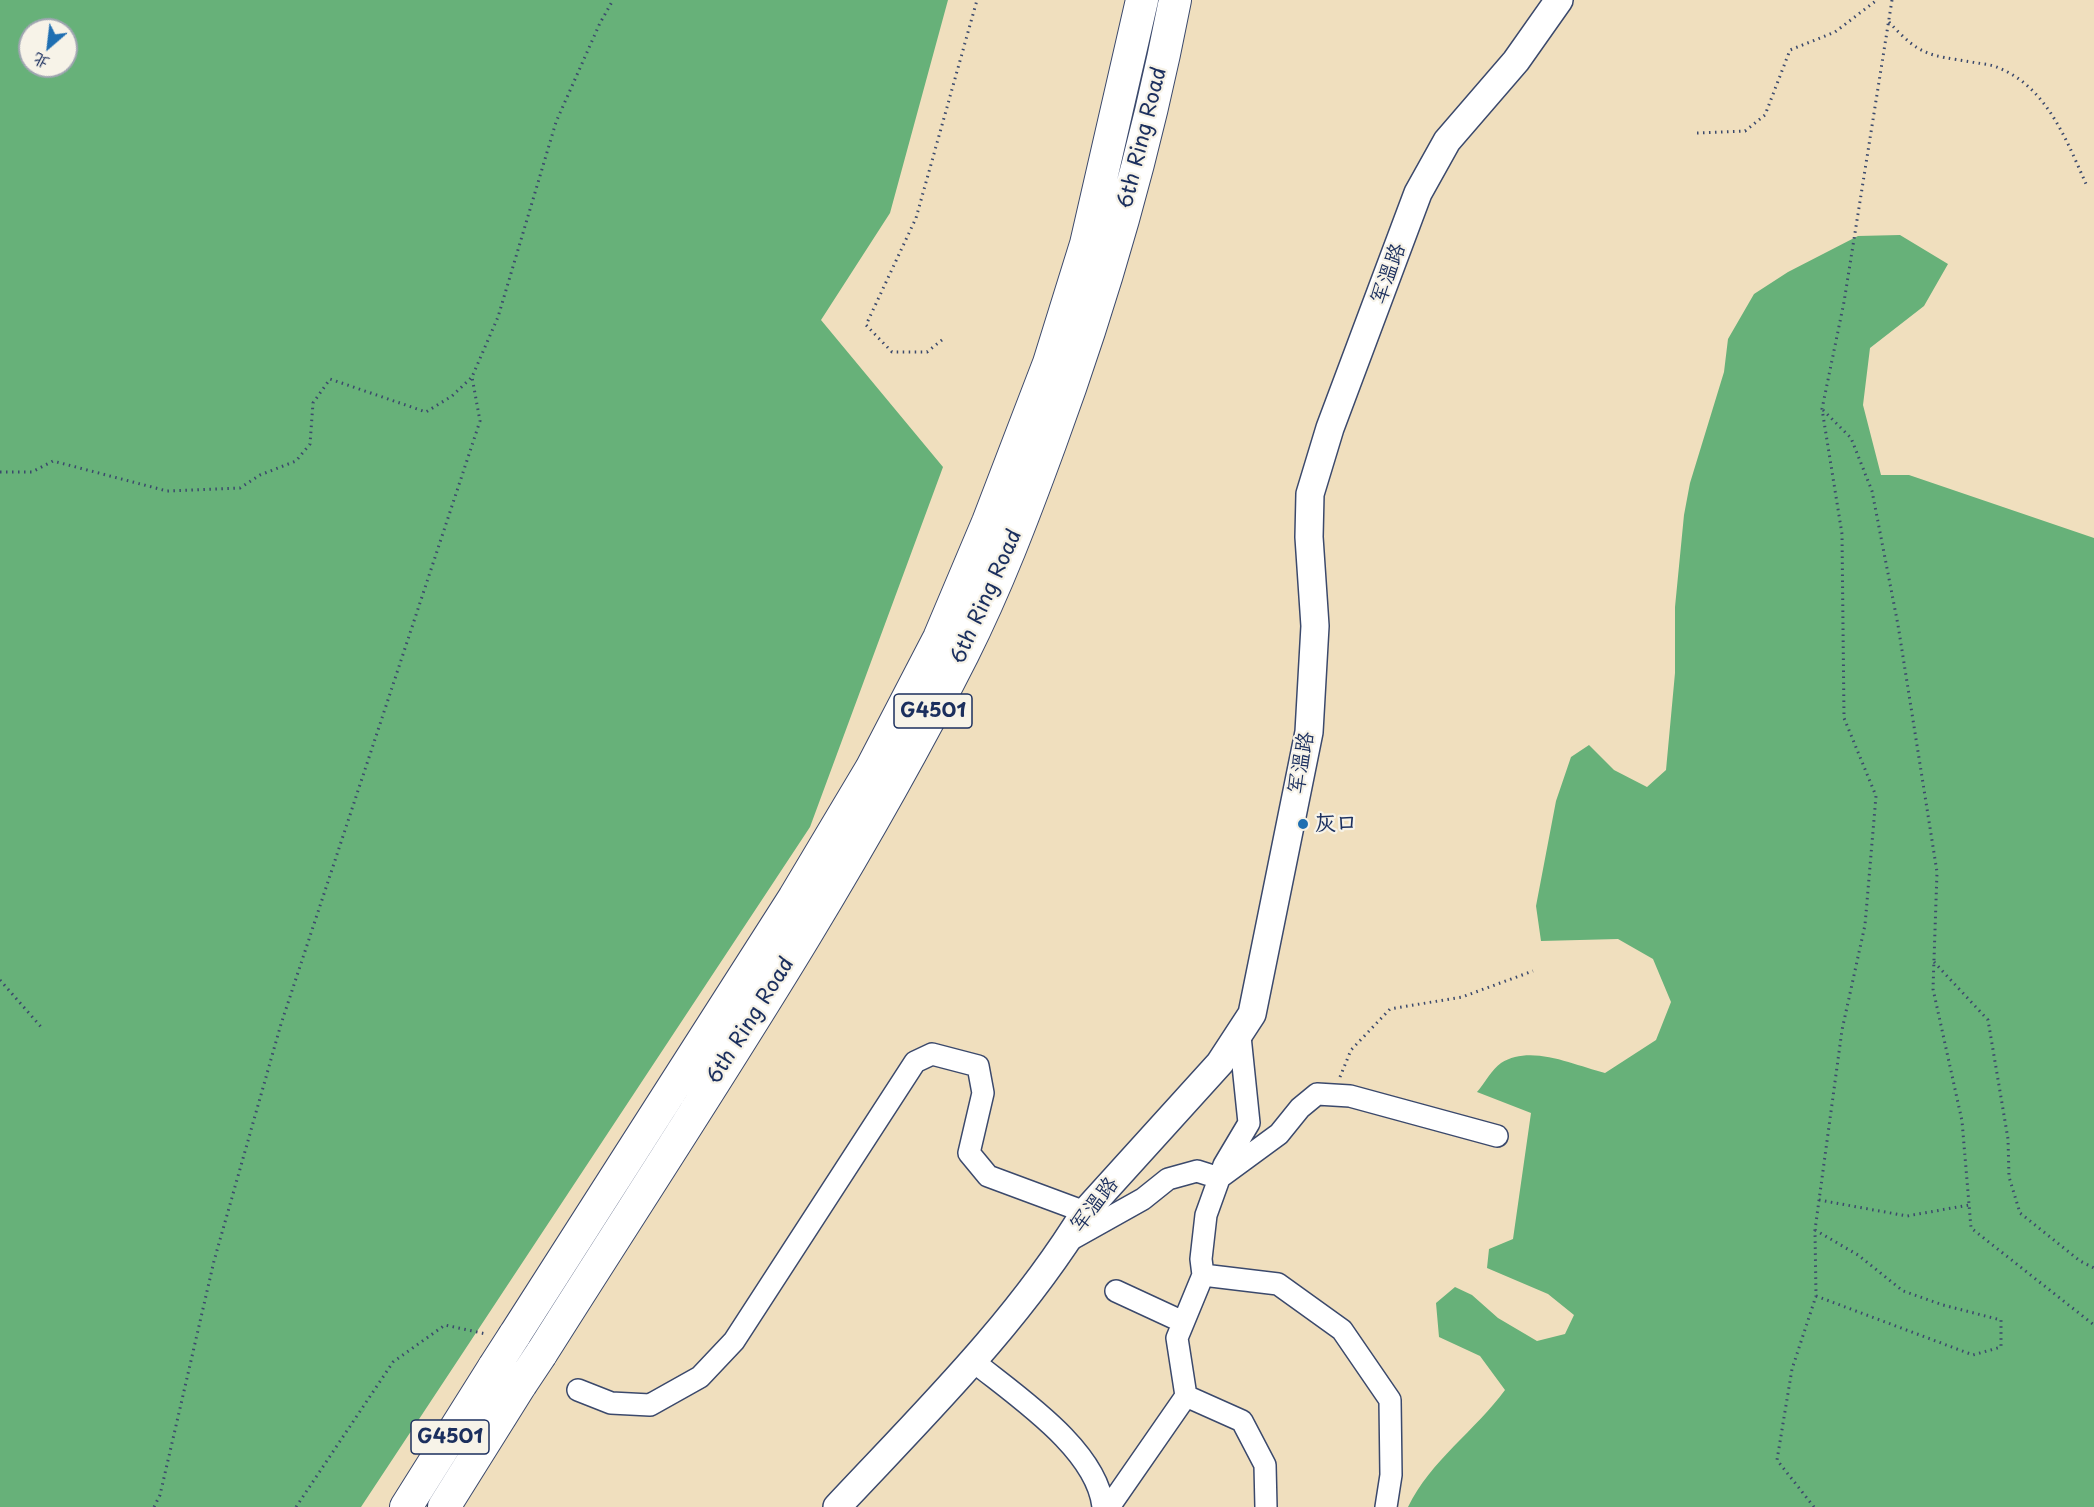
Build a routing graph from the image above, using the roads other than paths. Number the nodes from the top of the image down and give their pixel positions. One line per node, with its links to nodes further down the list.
1 (1142, 0): 15 (highway, 6th Ring Road / G4501, bridge)
2 (1175, 0): 16 (highway, 6th Ring Road / G4501, bridge)
3 (1559, 0): 4 (main road, 军温路)
4 (1240, 1036): 6 (street); 7 (main road, 军温路)
5 (1497, 1136): 6 (street)
6 (1219, 1178): 8 (street); 9 (street)
7 (1085, 1212): 8 (main road, 军温路); 13 (street)
8 (1068, 1241): 12 (main road, 军温路)
9 (1203, 1275): 11 (street); 21 (street)
10 (1116, 1291): 11 (street)
11 (1183, 1322): 14 (street)
12 (973, 1361): 17 (main road, 军温路); 18 (street)
13 (578, 1390)
14 (1186, 1396): 19 (street); 20 (street)
15 (406, 1507)
16 (444, 1507)
17 (837, 1507)
18 (1103, 1507)
19 (1109, 1507)
20 (1266, 1507)
21 (1386, 1507)

